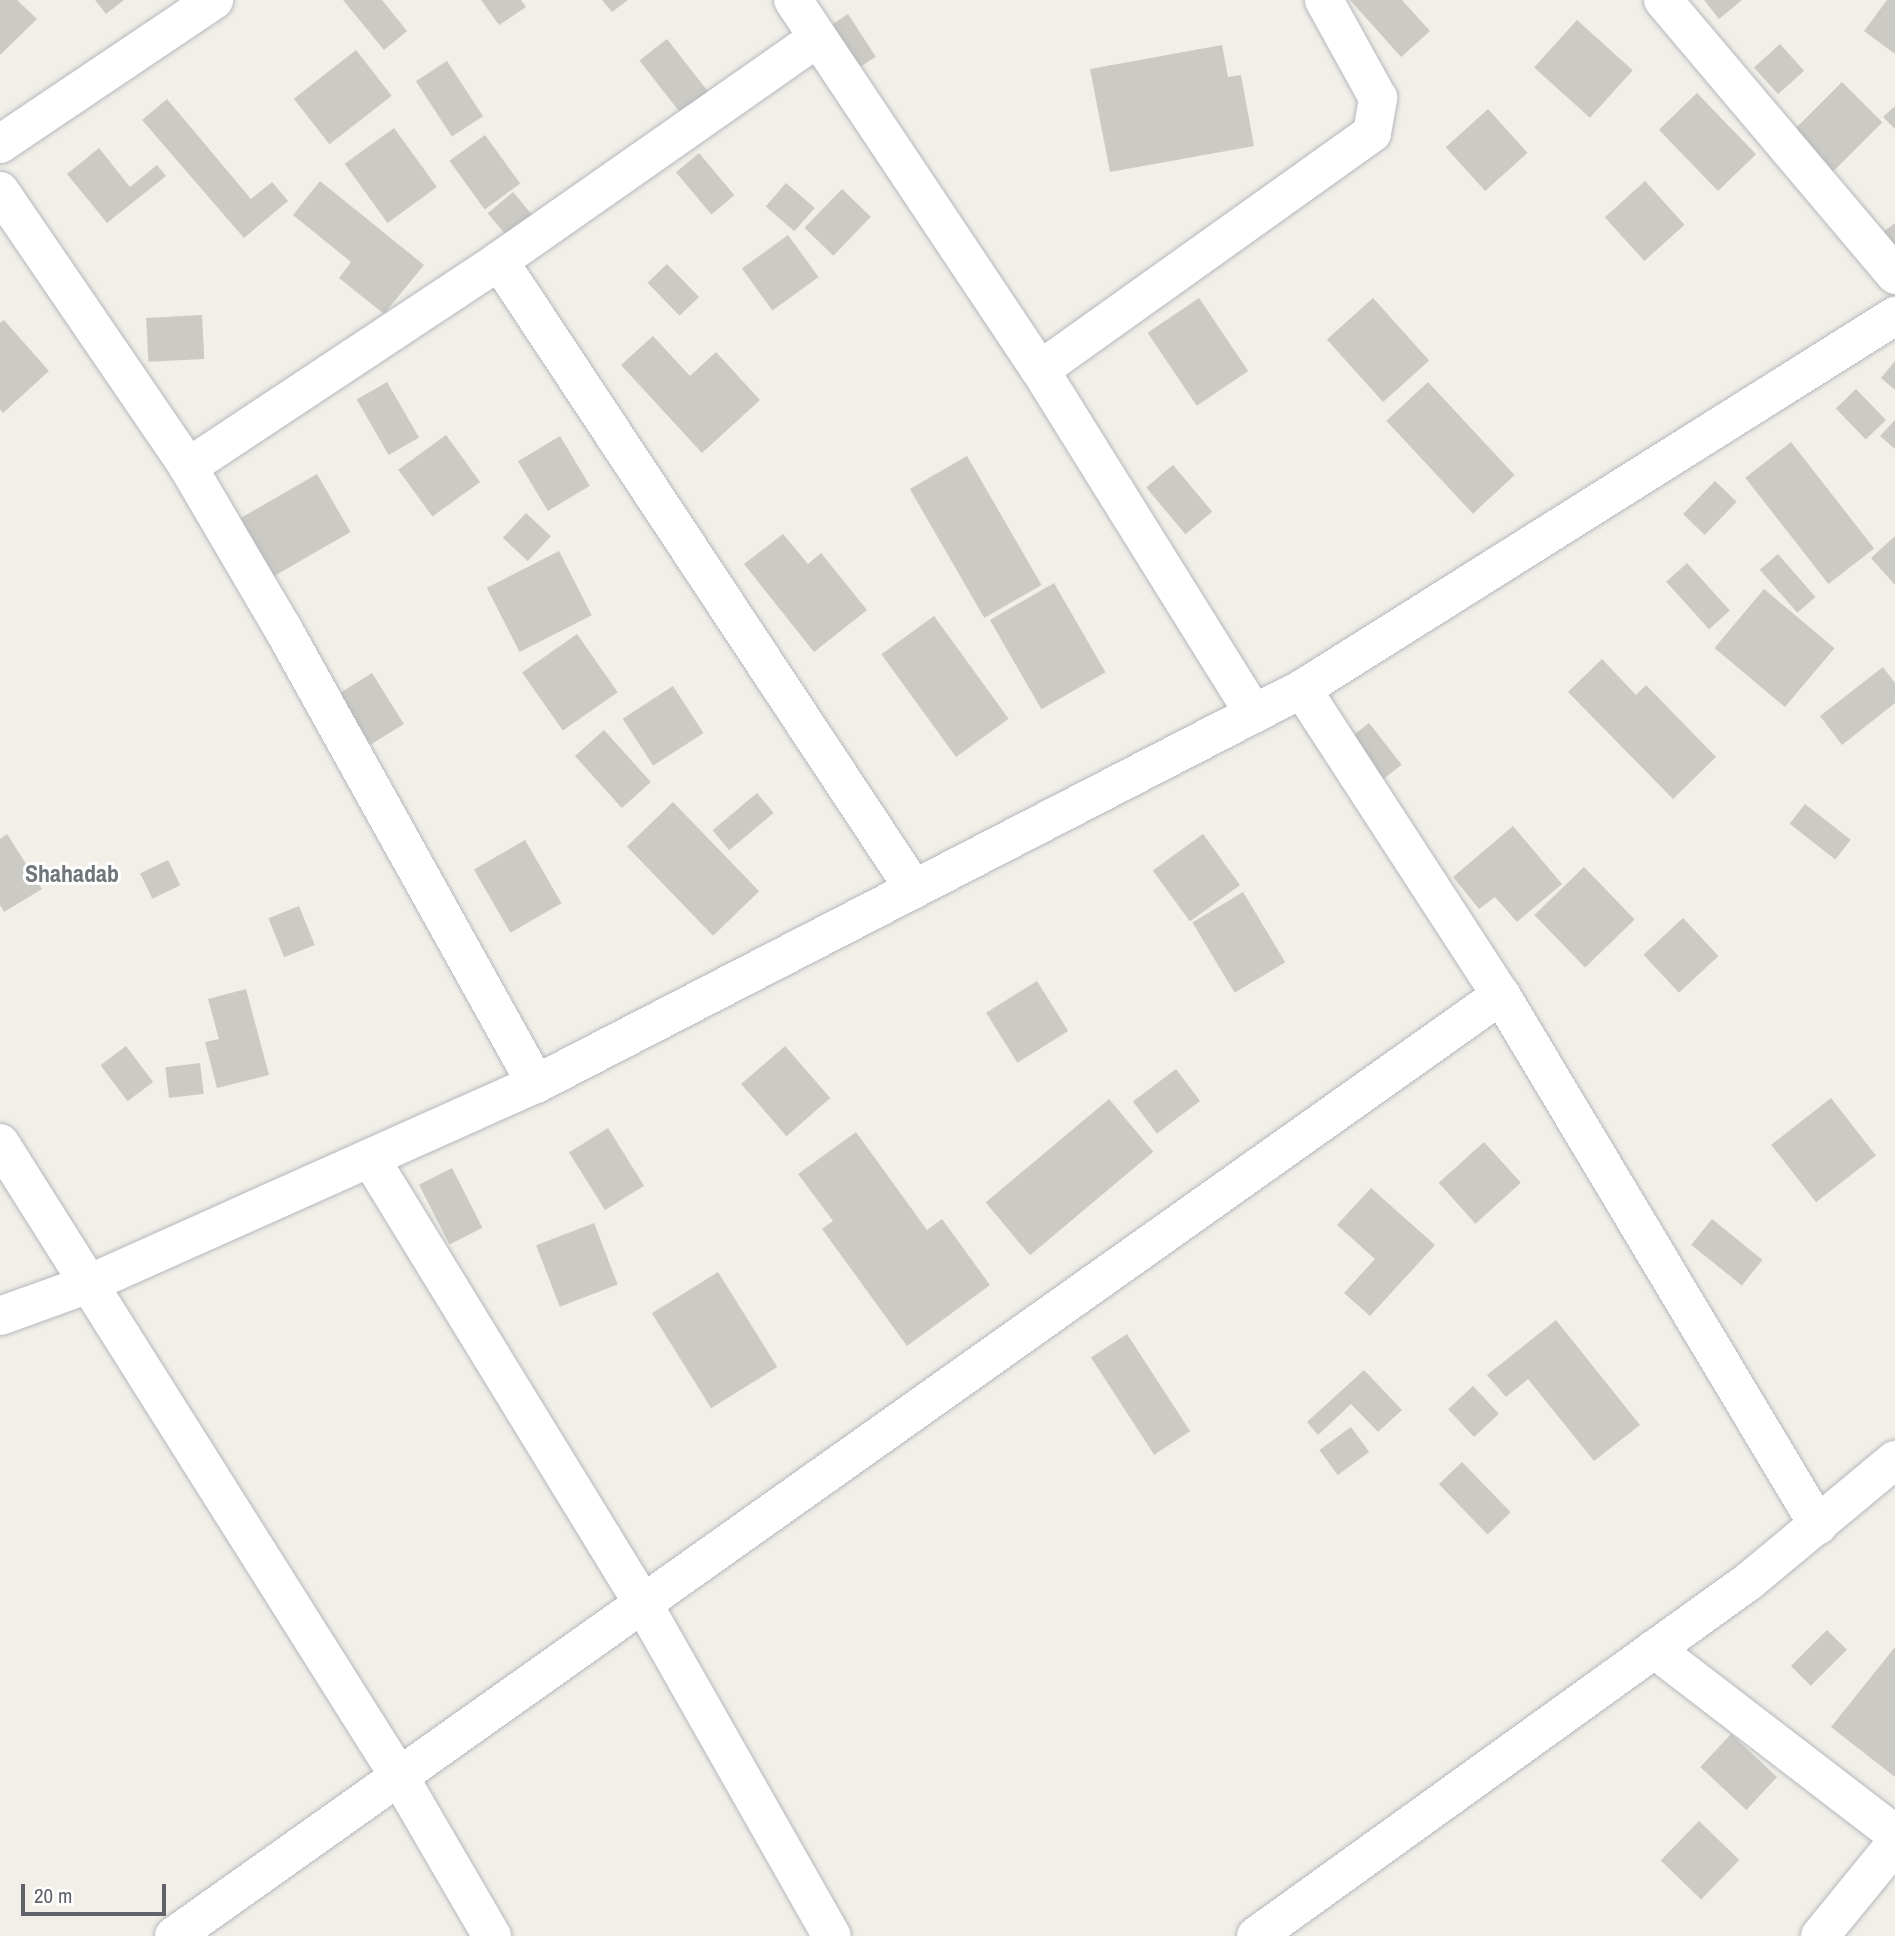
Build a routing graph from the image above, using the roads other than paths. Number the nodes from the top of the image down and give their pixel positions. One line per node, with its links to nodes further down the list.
1 (214, 0): 6 (street)
2 (793, 0): 5 (street)
3 (1324, 0): 11 (street)
4 (1663, 0): 9 (street)
5 (818, 38): 8 (street); 11 (street)
6 (0, 144)
7 (0, 191): 12 (street)
8 (499, 261): 12 (street); 15 (street)
9 (1895, 275)
10 (1895, 316): 13 (street)
11 (1040, 370): 14 (street)
12 (188, 467): 17 (street)
13 (1302, 689): 14 (street); 16 (street)
14 (1254, 714): 15 (street)
15 (914, 889): 17 (street)
16 (1501, 995): 23 (street); 24 (street)
17 (536, 1084): 19 (street)
18 (0, 1143): 20 (street)
19 (370, 1158): 20 (street); 24 (street)
20 (86, 1285): 21 (street); 26 (street)
21 (0, 1316)
22 (1895, 1460): 23 (street)
23 (1818, 1525): 25 (street)
24 (642, 1602): 26 (street); 31 (street)
25 (1654, 1650): 27 (street); 32 (street)
26 (400, 1778): 29 (street); 30 (street)
27 (1895, 1834)
28 (1895, 1844): 33 (street)
29 (174, 1936)
30 (492, 1936)
31 (832, 1936)
32 (1256, 1936)
33 (1820, 1936)

